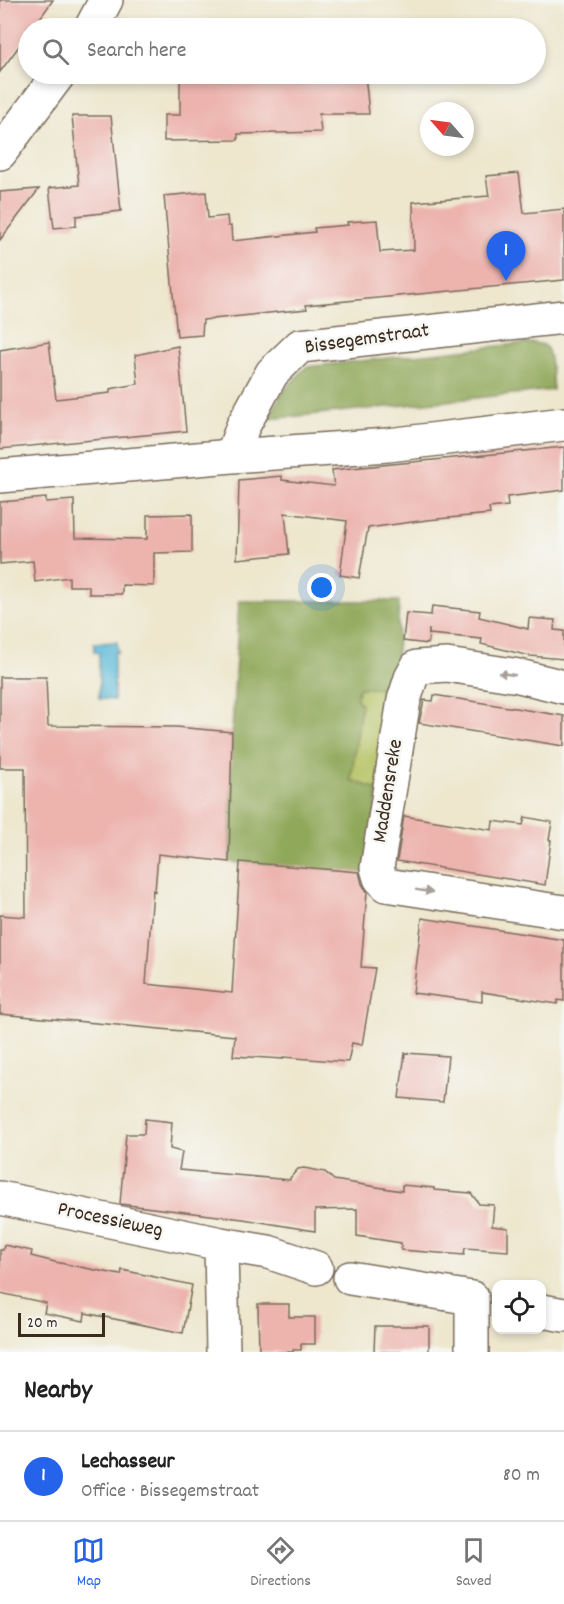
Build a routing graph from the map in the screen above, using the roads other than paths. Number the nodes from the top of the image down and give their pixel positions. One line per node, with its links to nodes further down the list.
1 (106, 0): 2 (street)
2 (96, 18)
3 (52, 84): 4 (street)
4 (0, 153)
5 (564, 317): 7 (street, Bissegemstraat)
6 (564, 424): 7 (street)
7 (232, 456): 8 (street)
8 (0, 476)
9 (564, 687): 10 (street, Maddensreke, one-way to 10)
10 (564, 912)
11 (0, 1198): 12 (street, Processieweg)
12 (221, 1244): 13 (street, Processieweg); 18 (street)
13 (316, 1268)
14 (350, 1278): 15 (street)
15 (484, 1300): 19 (street)
16 (546, 1312): 17 (street)
17 (564, 1315)
18 (223, 1352)
19 (472, 1352)

